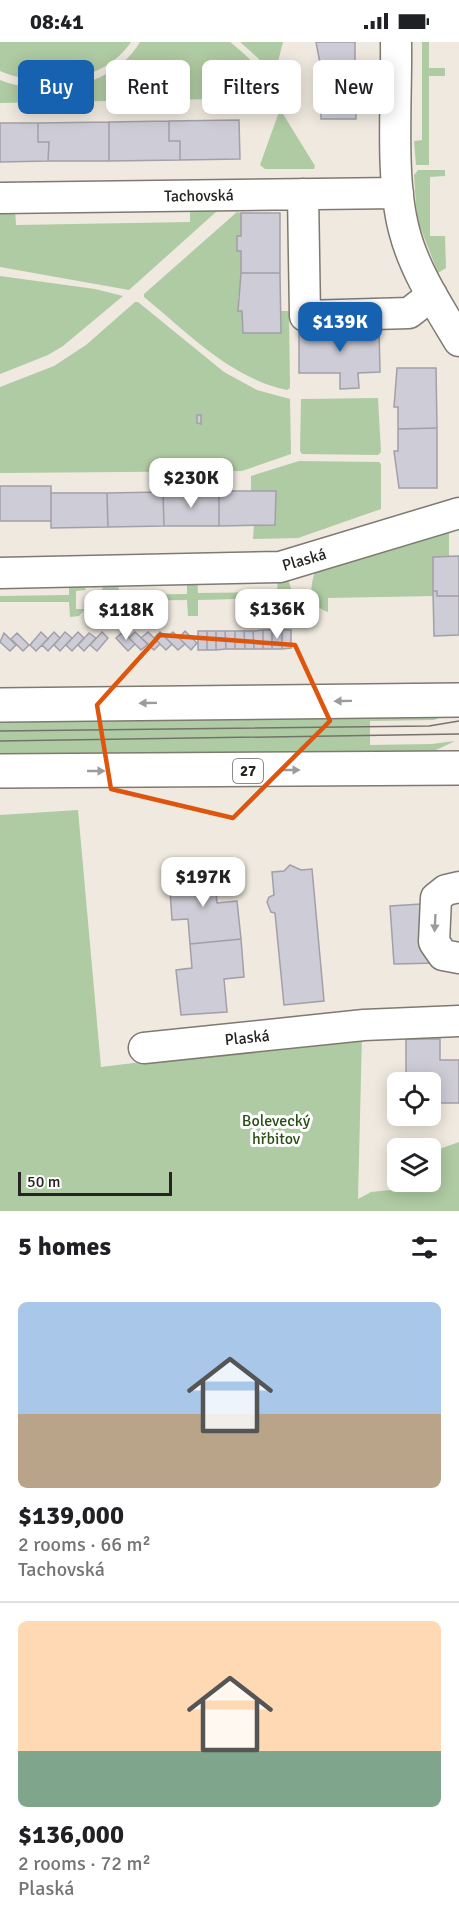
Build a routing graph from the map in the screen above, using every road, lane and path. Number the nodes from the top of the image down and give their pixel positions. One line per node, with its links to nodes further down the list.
1 (396, 42): 2 (street)
2 (398, 193): 3 (street, Tachovská); 5 (street)
3 (303, 194): 4 (street, Tachovská); 5 (street)
4 (0, 198)
5 (432, 295): 6 (street)
6 (459, 341)
7 (459, 513): 8 (street, Plaská)
8 (0, 573)
9 (459, 700): 10 (main road, one-way to 10)
10 (0, 705)
11 (459, 768): 12 (main road, 27, one-way to 11)
12 (0, 771)
13 (459, 888): 14 (street, one-way to 14)
14 (459, 958)
15 (459, 1021): 16 (street, Plaská)
16 (144, 1048)

